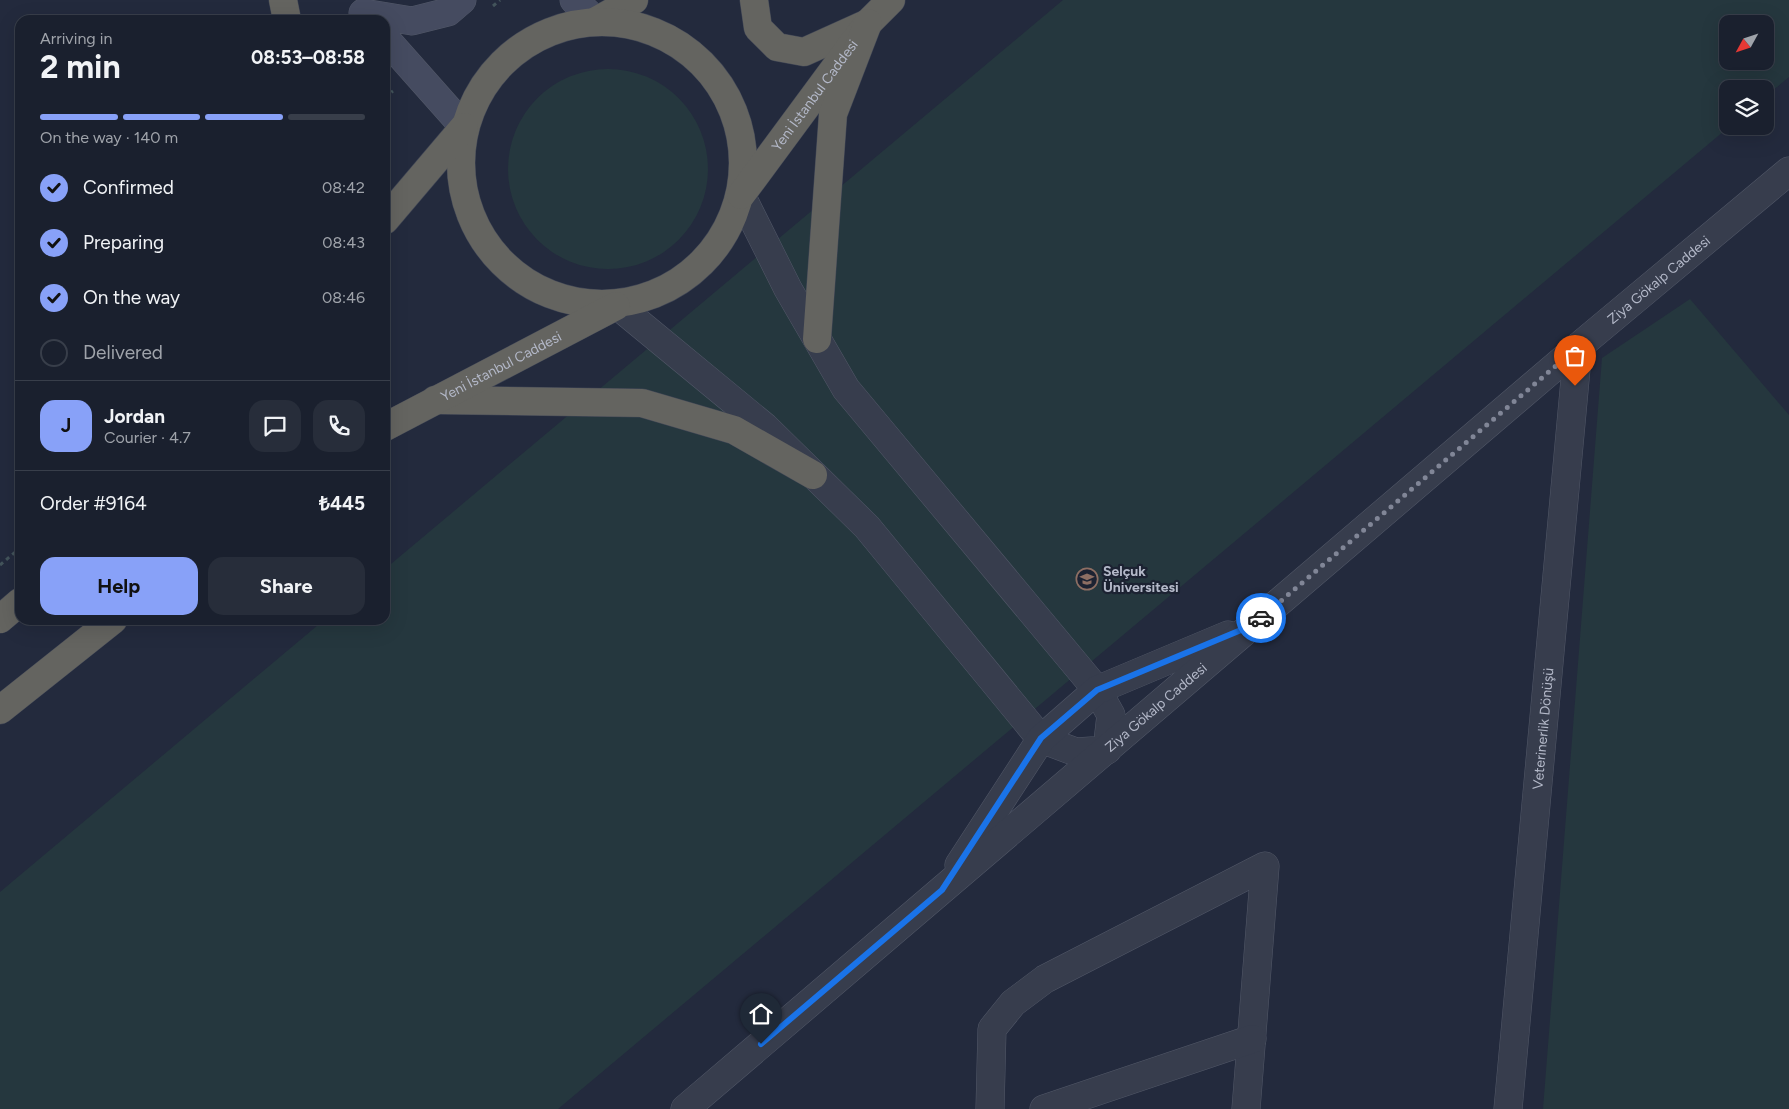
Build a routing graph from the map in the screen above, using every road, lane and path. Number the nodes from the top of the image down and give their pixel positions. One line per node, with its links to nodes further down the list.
1 (283, 0): 10 (highway)
2 (462, 0): 12 (main road)
3 (500, 0): 9 (path)
4 (574, 0): 13 (main road)
5 (634, 0): 13 (highway)
6 (754, 0): 14 (highway)
7 (891, 0): 14 (highway, Yeni İstanbul Caddesi)
8 (362, 11): 11 (main road)
9 (486, 12)
10 (286, 15)
11 (380, 15)
12 (390, 17)
13 (596, 21): 18 (highway); 20 (highway)
14 (868, 23): 20 (highway, Yeni İstanbul Caddesi); 23 (highway)
15 (390, 44): 16 (main road)
16 (415, 72): 17 (path); 18 (main road)
17 (390, 93)
18 (464, 127): 21 (highway); 22 (highway)
19 (1789, 170): 24 (street, Ziya Gökalp Caddesi)
20 (741, 195): 22 (highway); 23 (street)
21 (390, 214)
22 (618, 305): 25 (highway, Yeni İstanbul Caddesi); 27 (street)
23 (817, 338): 34 (street)
24 (1578, 347): 33 (street, Ziya Gökalp Caddesi); 44 (street, Veterinerlik Dönüşü)
25 (435, 400): 26 (highway, Yeni İstanbul Caddesi); 27 (highway)
26 (390, 424)
27 (814, 475): 36 (street)
28 (15, 552): 29 (path)
29 (0, 565)
30 (15, 606): 31 (highway)
31 (0, 619)
32 (107, 625): 35 (highway)
33 (1253, 625): 34 (street); 37 (street, Ziya Gökalp Caddesi)
34 (1097, 690): 36 (street); 37 (street)
35 (0, 710)
36 (1041, 738): 37 (street); 38 (street)
37 (1107, 750): 38 (street, Ziya Gökalp Caddesi)
38 (942, 890): 40 (street, Ziya Gökalp Caddesi)
39 (1252, 1039): 41 (street); 42 (street); 43 (street)
40 (684, 1109)
41 (990, 1109)
42 (1044, 1109)
43 (1246, 1109)
44 (1508, 1109)

